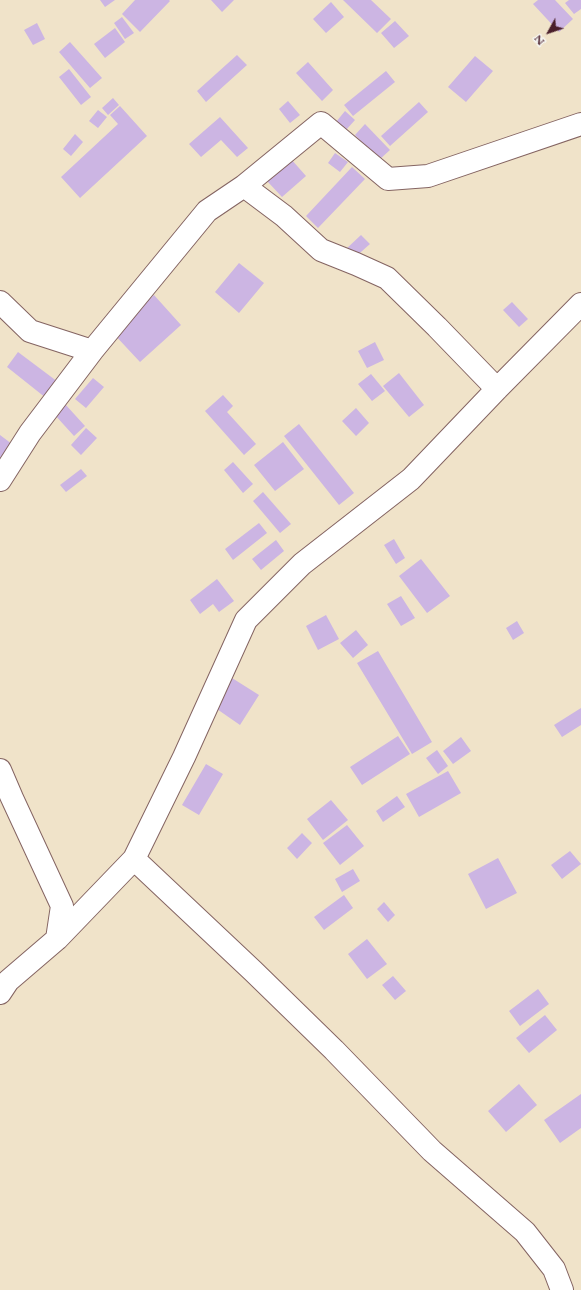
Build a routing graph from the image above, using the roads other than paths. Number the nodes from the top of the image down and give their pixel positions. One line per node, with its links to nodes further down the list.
1 (581, 124): 2 (street)
2 (244, 186): 5 (street); 6 (street)
3 (0, 302): 5 (street)
4 (581, 304): 6 (street)
5 (92, 351): 7 (street)
6 (497, 389): 9 (street)
7 (0, 480)
8 (0, 770): 10 (street)
9 (134, 859): 10 (street); 12 (street)
10 (57, 940): 11 (street)
11 (0, 992)
12 (562, 1290)

